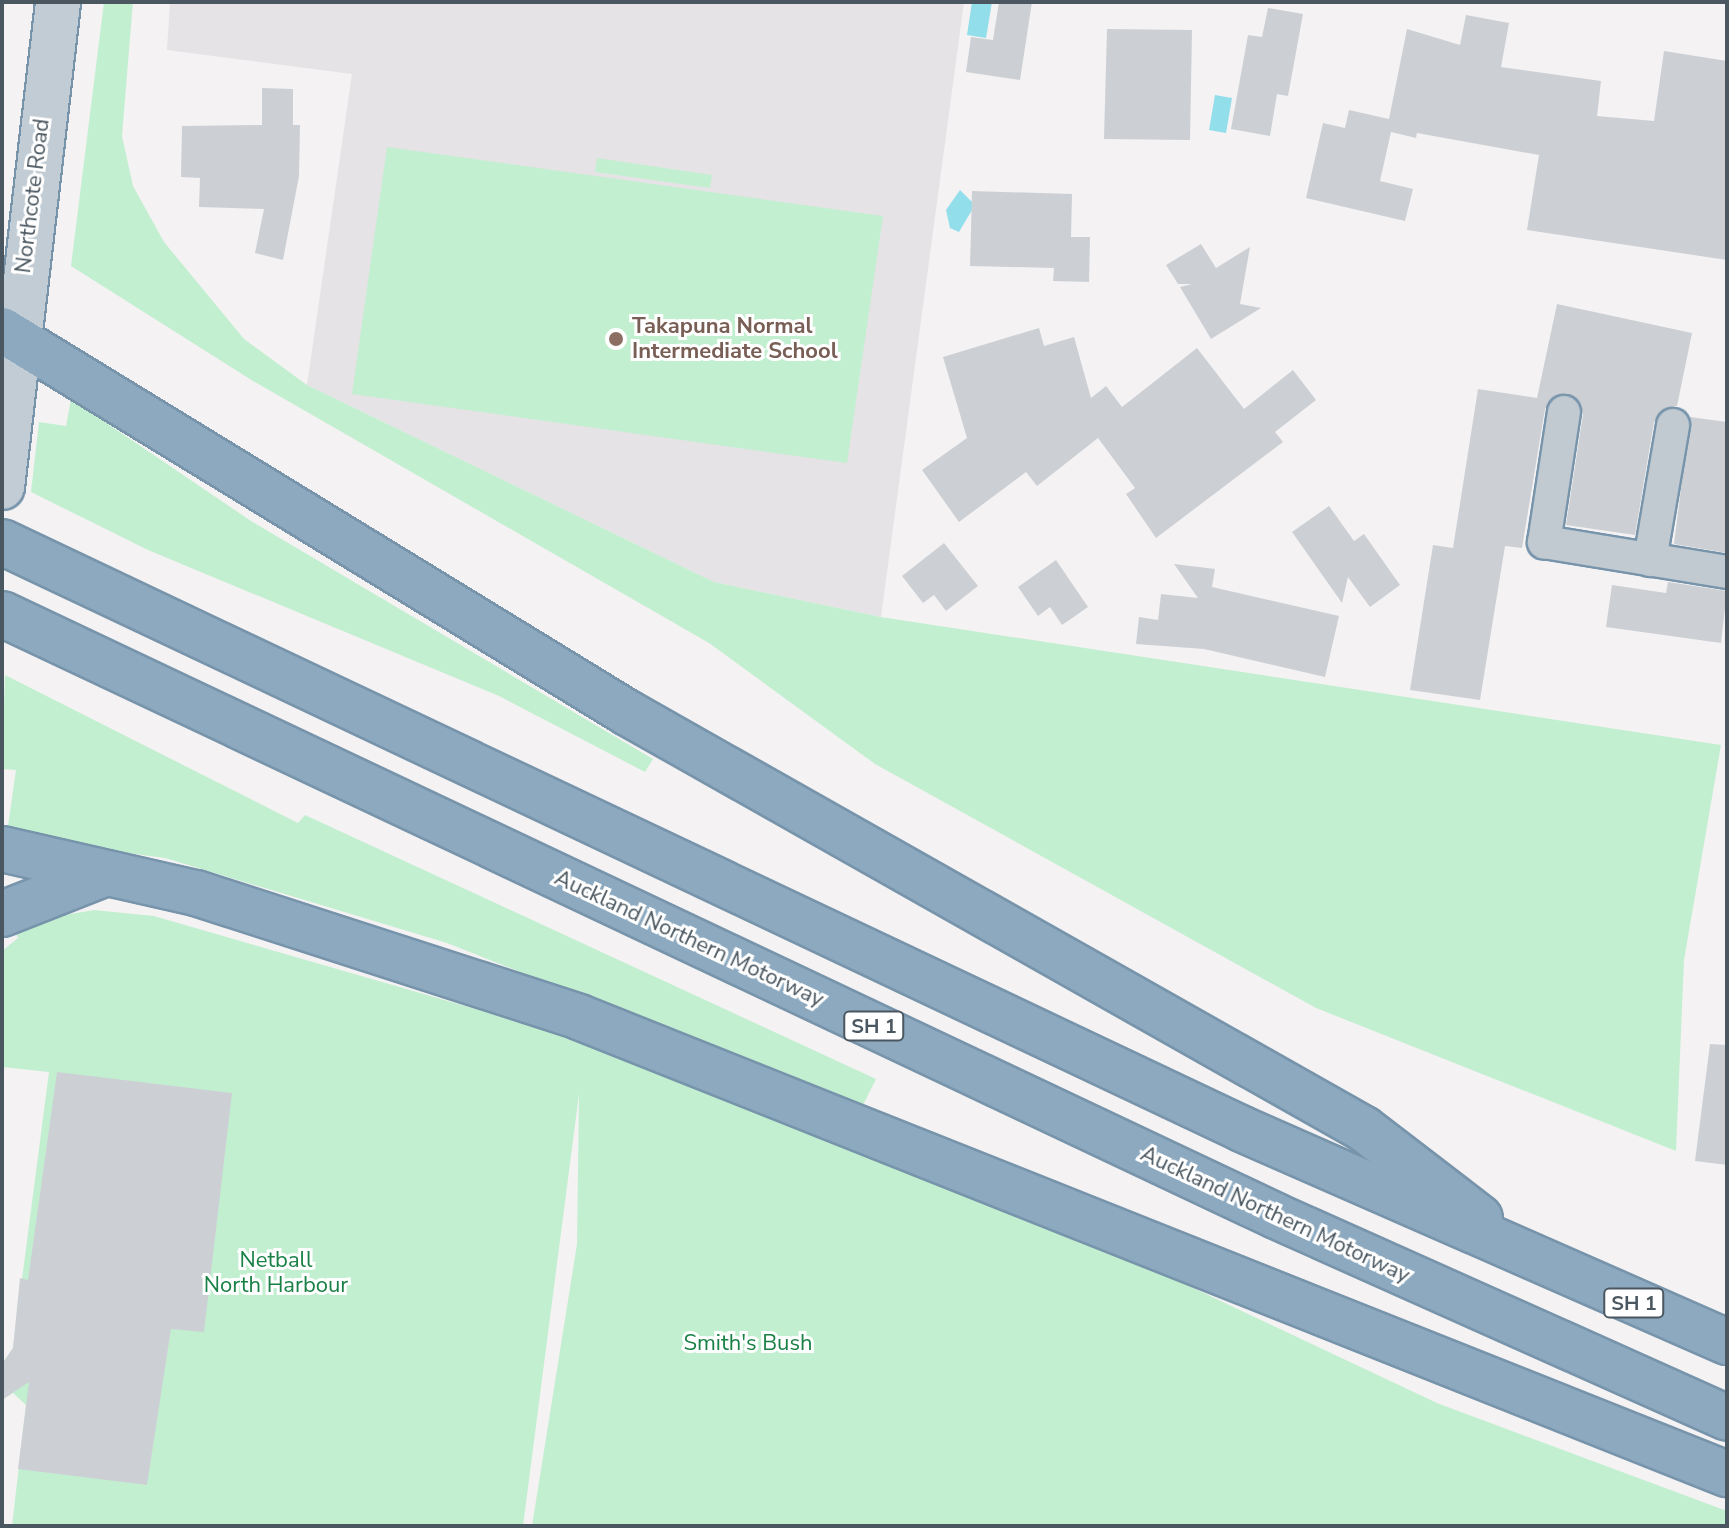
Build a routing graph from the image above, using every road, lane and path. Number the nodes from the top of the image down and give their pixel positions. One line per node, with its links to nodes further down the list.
1 (58, 2): 2 (main road, Northcote Road)
2 (13, 327): 5 (main road, Northcote Road); 13 (highway)
3 (1564, 412): 7 (street)
4 (1673, 425): 7 (street)
5 (4, 475)
6 (2, 542): 13 (highway, SH 1)
7 (1650, 560): 8 (street)
8 (1727, 572)
9 (2, 614): 15 (highway, Auckland Northern Motorway / SH 1)
10 (2, 849): 11 (highway)
11 (106, 873): 12 (highway); 16 (highway)
12 (2, 914)
13 (1540, 1264): 14 (highway, SH 1)
14 (1727, 1342)
15 (1727, 1418)
16 (1727, 1474)

